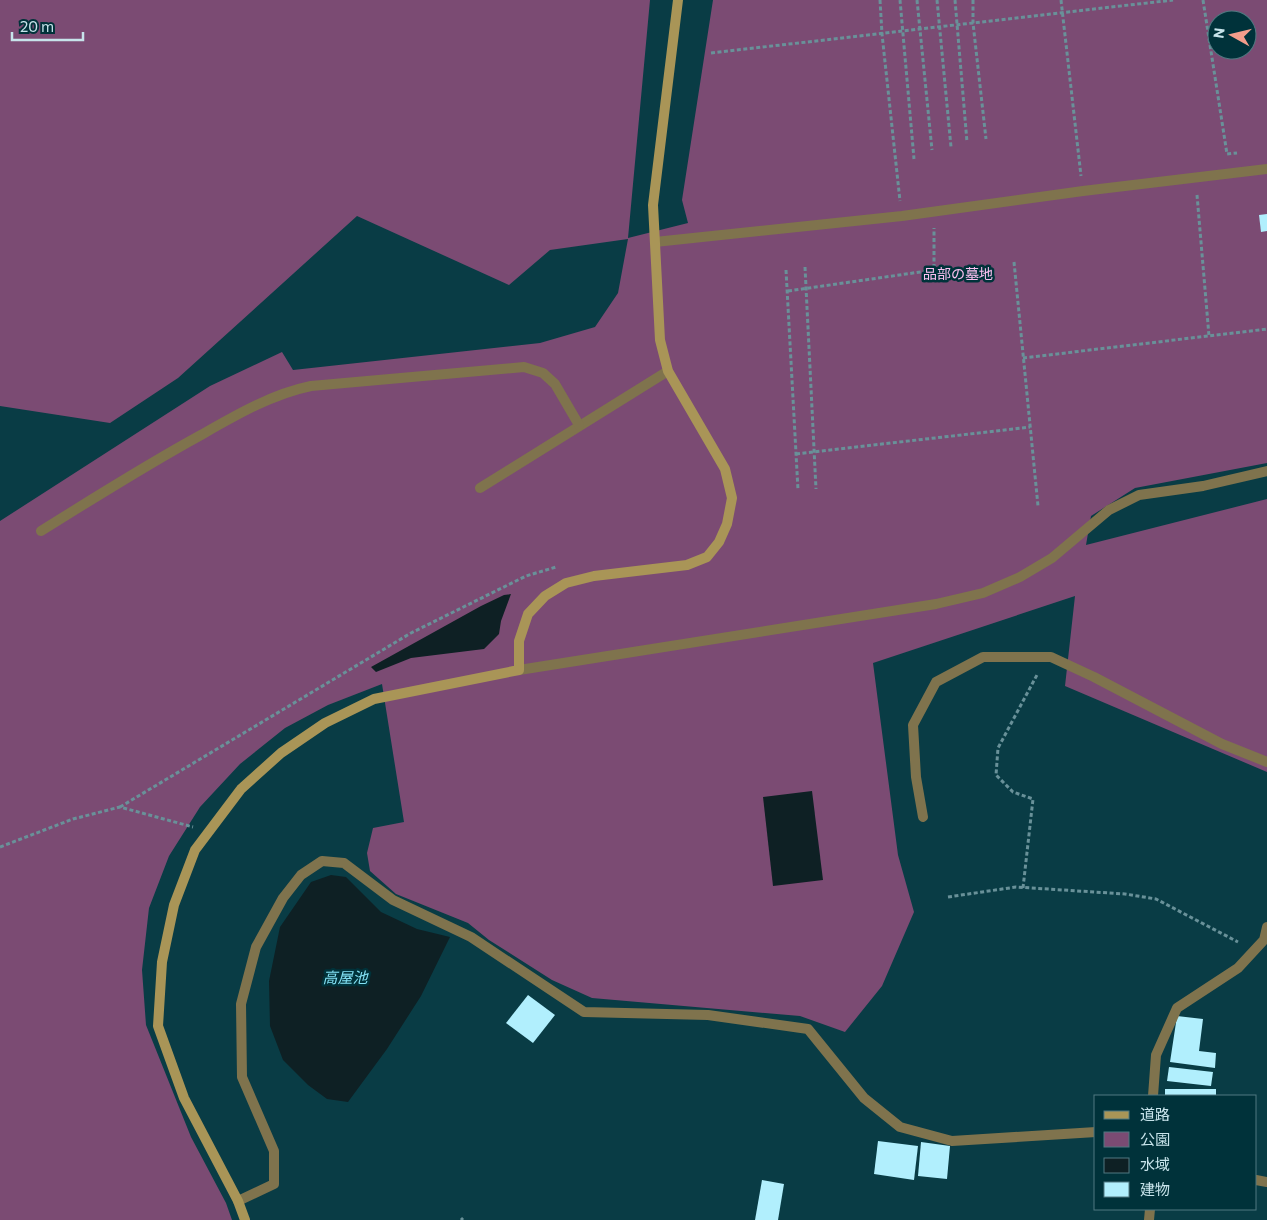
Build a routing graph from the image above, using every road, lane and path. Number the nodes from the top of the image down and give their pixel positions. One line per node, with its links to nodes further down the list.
1 (678, 0): 30 (street)
2 (880, 0): 17 (path)
3 (900, 0): 16 (path)
4 (917, 0): 15 (path)
5 (937, 0): 14 (path)
6 (955, 0): 13 (path)
7 (973, 0): 12 (path)
8 (1061, 0): 11 (path)
9 (1173, 0): 11 (path)
10 (1203, 0): 23 (path)
11 (1062, 13): 12 (path); 27 (path)
12 (973, 23): 13 (path); 19 (path)
13 (956, 25): 14 (path); 20 (path)
14 (938, 27): 15 (path); 21 (path)
15 (919, 29): 16 (path); 22 (path)
16 (901, 31): 17 (path); 24 (path)
17 (882, 34): 18 (path); 29 (path)
18 (711, 53)
19 (986, 139)
20 (967, 142)
21 (951, 148)
22 (932, 150)
23 (1243, 153)
24 (914, 159)
25 (1267, 169): 26 (street)
26 (1196, 178): 27 (street); 37 (path)
27 (1083, 191): 28 (street)
28 (933, 211): 29 (street); 34 (path)
29 (902, 216): 30 (street)
30 (655, 242): 39 (street)
31 (1014, 262): 38 (path)
32 (805, 267): 34 (path)
33 (786, 270): 35 (path)
34 (806, 288): 35 (path); 42 (path)
35 (788, 291): 43 (path)
36 (1267, 329): 37 (path)
37 (1209, 336): 38 (path)
38 (1023, 358): 41 (path)
39 (668, 371): 40 (street); 52 (street)
40 (579, 426): 45 (street); 49 (street)
41 (1030, 427): 42 (path); 48 (path)
42 (814, 453): 43 (path); 46 (path)
43 (796, 454): 47 (path)
44 (1267, 471): 52 (street)
45 (480, 488)
46 (816, 489)
47 (798, 490)
48 (1038, 506)
49 (41, 531)
50 (559, 566): 54 (path)
51 (1051, 658): 53 (street); 55 (street); 58 (path)
52 (519, 670): 56 (street)
53 (1267, 762)
54 (120, 807): 56 (path); 57 (path)
55 (924, 817)
56 (208, 831): 64 (street)
57 (0, 847)
58 (1022, 888): 59 (path); 61 (path)
59 (948, 897)
60 (1267, 927): 61 (street)
61 (1254, 950): 62 (street)
62 (1152, 1095)
63 (1094, 1132): 64 (street)
64 (238, 1201): 65 (street)
65 (245, 1220)

